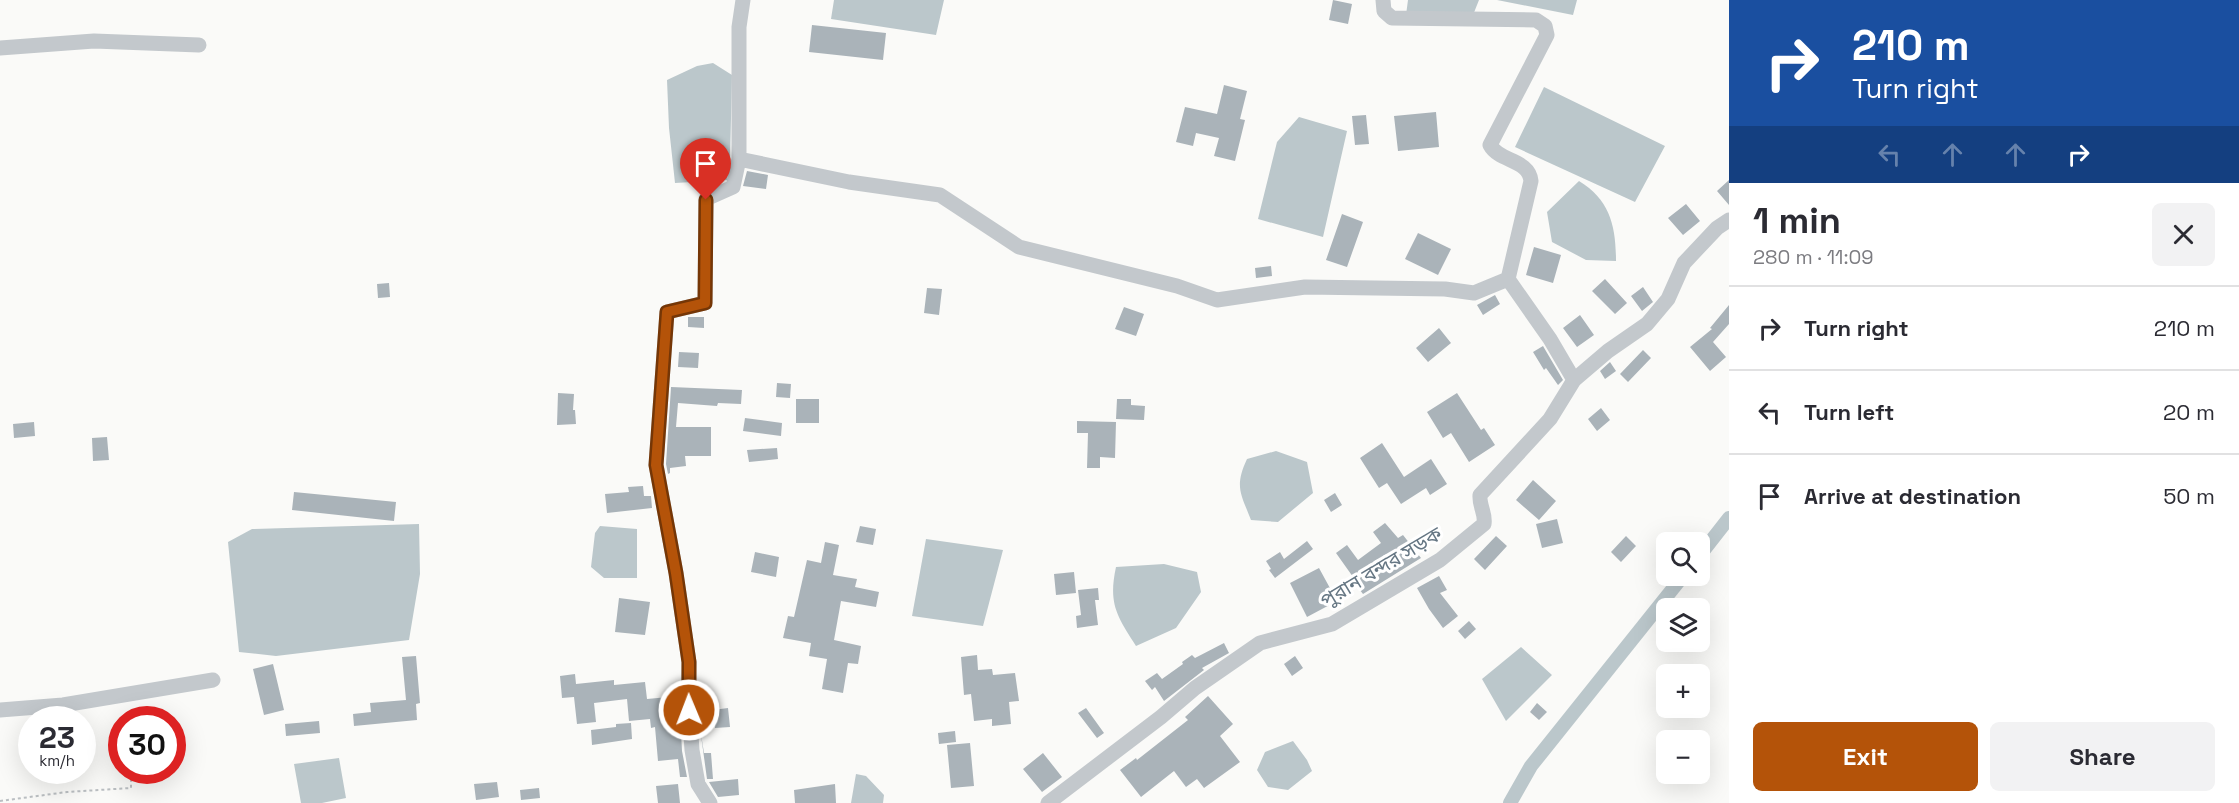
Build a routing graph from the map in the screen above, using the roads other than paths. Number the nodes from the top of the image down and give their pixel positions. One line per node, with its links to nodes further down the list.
1 (743, 0): 5 (street)
2 (1383, 0): 7 (street)
3 (199, 45): 4 (street)
4 (0, 48)
5 (739, 159): 7 (street); 11 (street)
6 (1729, 220): 8 (street)
7 (1508, 279): 8 (street)
8 (1574, 380): 12 (street, পুরান বন্দর সড়ক)
9 (213, 680): 10 (street)
10 (0, 710)
11 (710, 803)
12 (1048, 803)

